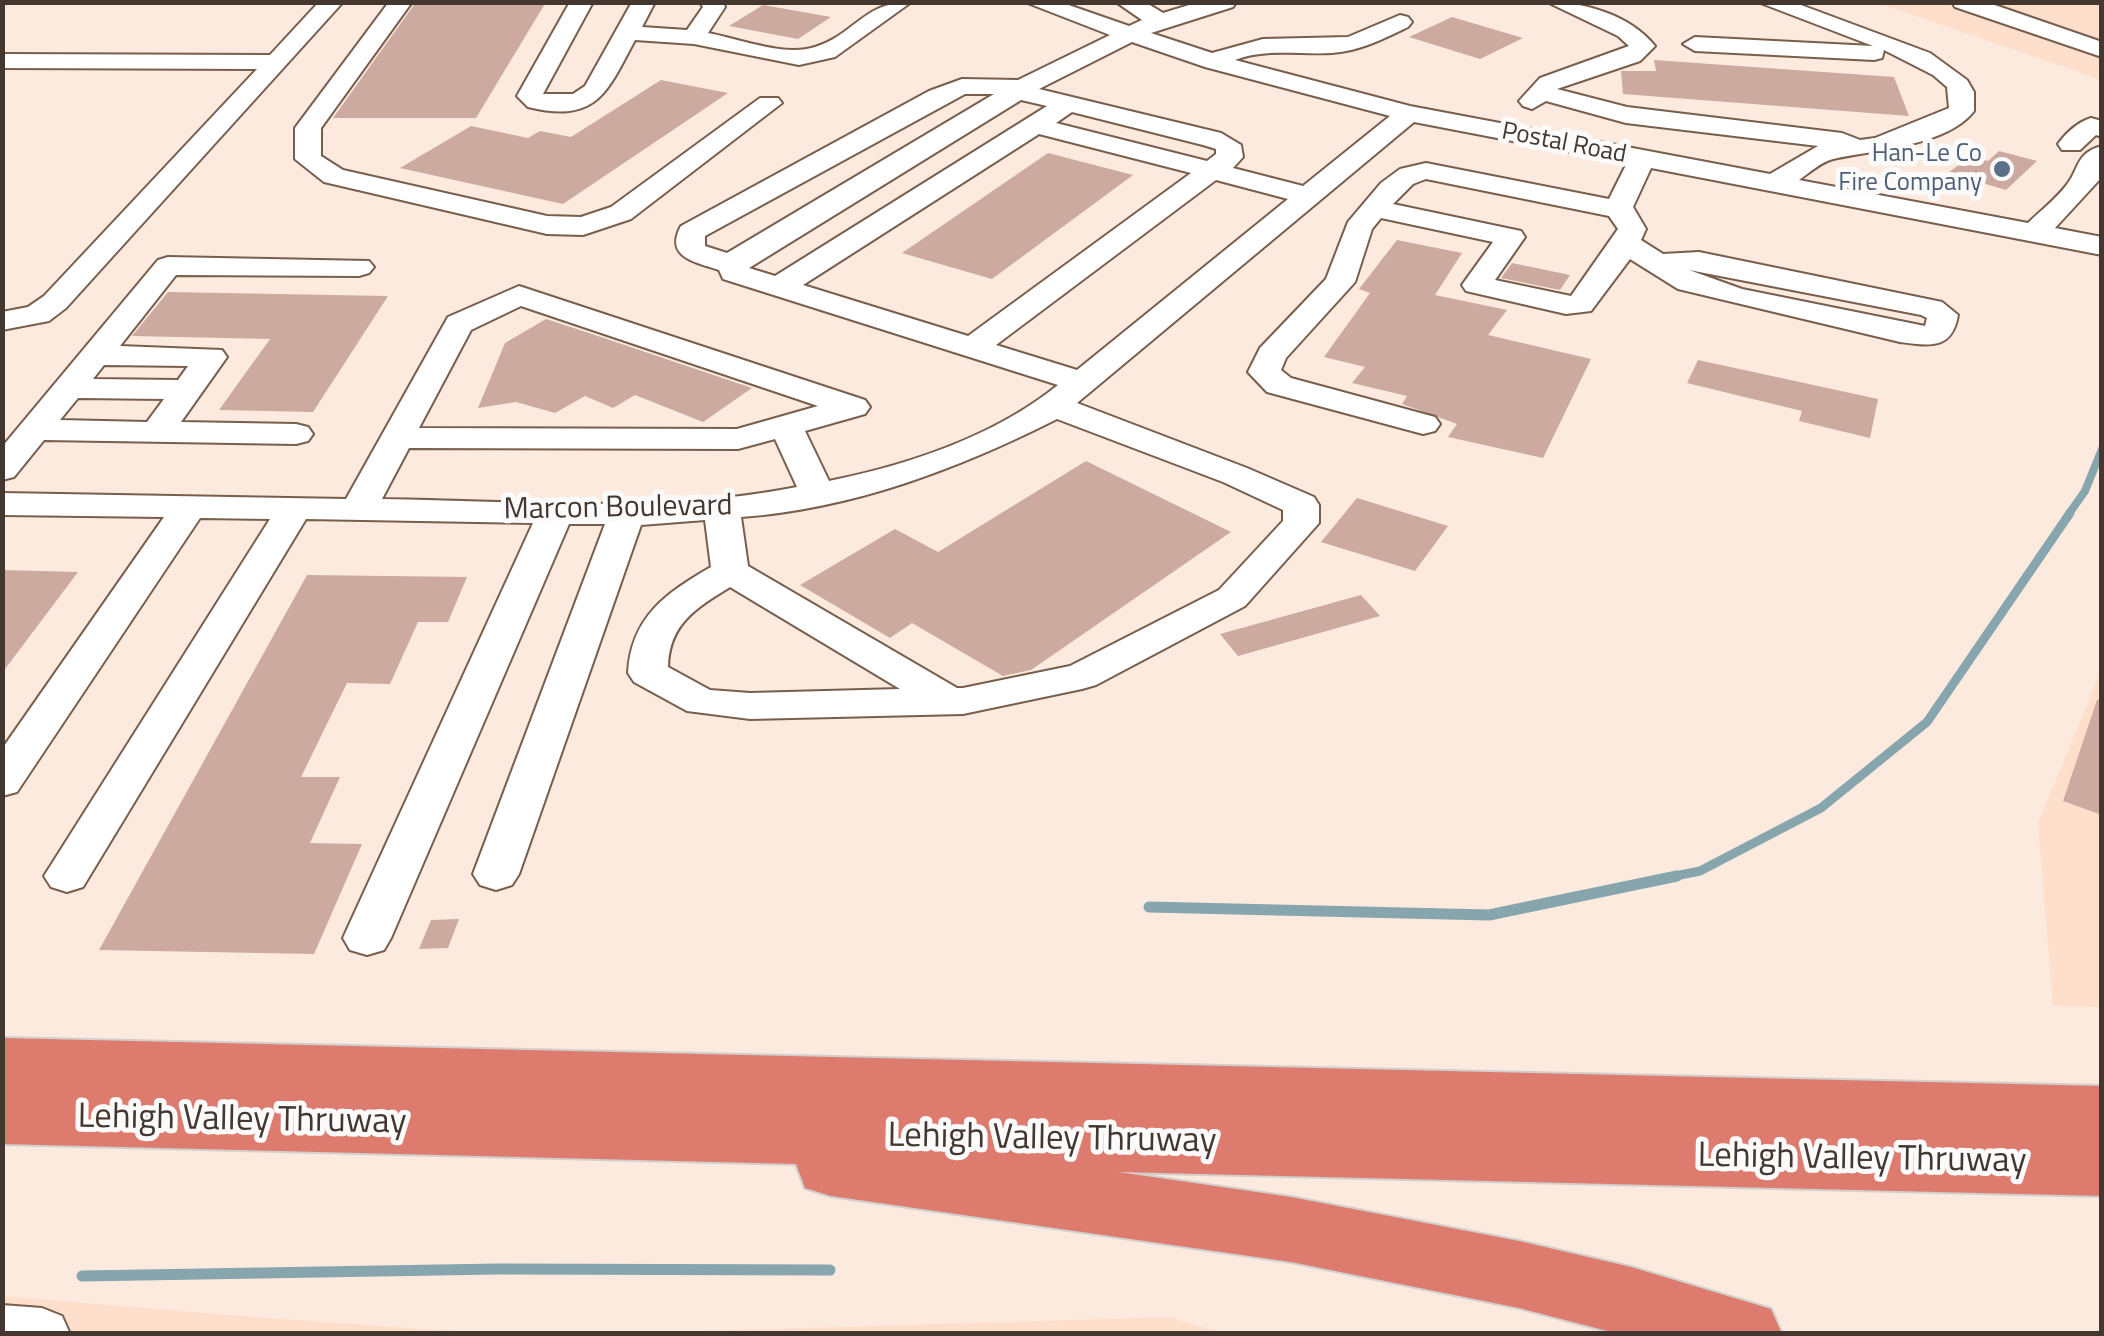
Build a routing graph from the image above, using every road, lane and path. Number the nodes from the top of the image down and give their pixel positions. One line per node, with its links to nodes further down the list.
1 (332, 2): 22 (street)
2 (402, 2): 26 (street)
3 (582, 2): 15 (street)
4 (644, 2): 15 (street)
5 (711, 2): 17 (street)
6 (1126, 2): 13 (street)
7 (1225, 2): 13 (street)
8 (1558, 2): 25 (street)
9 (1769, 2): 20 (street)
10 (1963, 2): 19 (street)
11 (899, 3): 17 (street)
12 (1040, 3): 16 (street, Postal Road)
13 (1156, 22): 16 (street)
14 (1400, 22): 23 (street)
15 (628, 33): 17 (street)
16 (1129, 34): 23 (street, Postal Road); 24 (street)
17 (694, 37)
18 (1695, 44): 20 (street)
19 (2102, 50)
20 (1912, 55): 33 (street)
21 (2, 60): 22 (street)
22 (277, 62): 51 (street)
23 (1214, 62): 28 (street, Postal Road)
24 (1020, 90): 27 (street); 48 (street); 48 (street)
25 (1540, 92): 31 (street); 33 (street)
26 (770, 103)
27 (1068, 104): 29 (street); 36 (street)
28 (1409, 113): 31 (street, Postal Road); 39 (street, Marcon Boulevard)
29 (1035, 126): 36 (street); 50 (street)
30 (2102, 129): 32 (street)
31 (1502, 133): 35 (street, Postal Road)
32 (2070, 144)
33 (1854, 147): 37 (street)
34 (2102, 154): 43 (street)
35 (1642, 159): 37 (street, Postal Road); 45 (street)
36 (1212, 170): 39 (street); 52 (street)
37 (1774, 184): 42 (street, Postal Road)
38 (1971, 188): 42 (street)
39 (1310, 196): 54 (street, Marcon Boulevard)
40 (1383, 198): 41 (street); 41 (street); 58 (street)
41 (1526, 214): 45 (street); 45 (street)
42 (1940, 215): 43 (street, Postal Road)
43 (2043, 224): 44 (street); 46 (street, Postal Road)
44 (2102, 225)
45 (1624, 229): 47 (street)
46 (2102, 246)
47 (1663, 263): 47 (street)
48 (734, 265): 50 (street)
49 (359, 267): 53 (street)
50 (778, 287): 52 (street)
51 (2, 321)
52 (976, 346): 54 (street)
53 (94, 354): 55 (street); 56 (street)
54 (1086, 383): 57 (street, Marcon Boulevard)
55 (67, 388): 56 (street); 60 (street)
56 (188, 390): 61 (street)
57 (1054, 406): 65 (street, Marcon Boulevard); 74 (street)
58 (1423, 424)
59 (787, 428): 63 (street); 63 (street); 65 (street)
60 (36, 430): 61 (street); 64 (street)
61 (157, 432): 62 (street)
62 (296, 434)
63 (398, 438): 70 (street)
64 (2, 470)
65 (818, 495): 69 (street, Marcon Boulevard)
66 (2, 504): 67 (street, Marcon Boulevard)
67 (189, 507): 68 (street, Marcon Boulevard); 75 (street)
68 (294, 509): 70 (street, Marcon Boulevard); 77 (street)
69 (722, 509): 72 (street, Marcon Boulevard); 73 (street)
70 (358, 510): 71 (street, Marcon Boulevard)
71 (556, 513): 72 (street, Marcon Boulevard); 78 (street)
72 (627, 514): 76 (street)
73 (730, 571): 74 (street); 74 (street)
74 (950, 702)
75 (2, 782)
76 (496, 874)
77 (67, 876)
78 (367, 938)
79 (2, 1066): 81 (highway, Lehigh Valley Thruway)
80 (2102, 1099): 81 (highway)
81 (1722, 1106): 82 (highway, Lehigh Valley Thruway)
82 (2102, 1114)
83 (2, 1115): 84 (highway, Lehigh Valley Thruway)
84 (515, 1128): 85 (highway, Lehigh Valley Thruway); 88 (highway)
85 (2102, 1166)
86 (2, 1330): 87 (street)
87 (42, 1334)
88 (1743, 1334)

